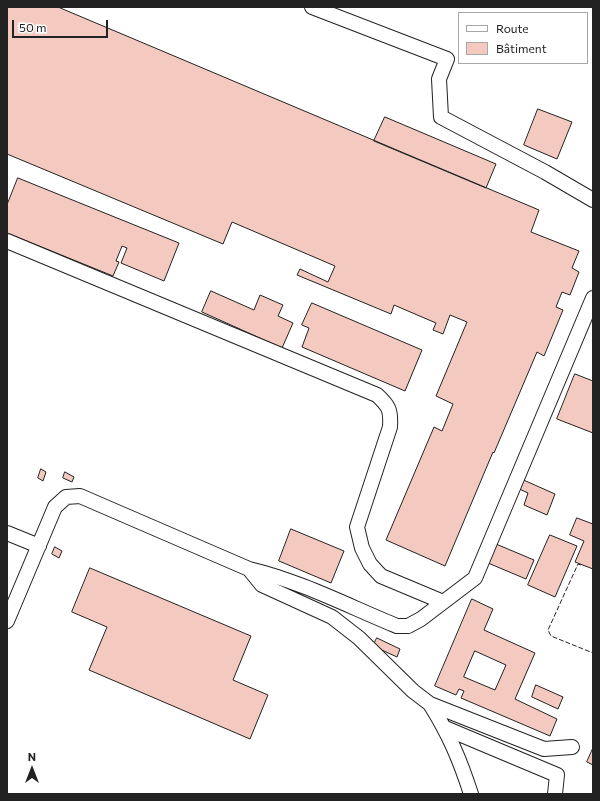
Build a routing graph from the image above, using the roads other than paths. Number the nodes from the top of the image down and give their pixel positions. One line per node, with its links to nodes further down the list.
1 (312, 7): 2 (street)
2 (593, 200)
3 (7, 241): 8 (street)
4 (593, 298): 8 (street)
5 (8, 536): 6 (street)
6 (38, 546): 7 (street); 9 (street)
7 (249, 568): 8 (street); 10 (street)
8 (443, 602)
9 (7, 621)
10 (430, 704): 11 (street); 12 (street)
11 (445, 728): 13 (street); 14 (street)
12 (572, 746)
13 (471, 794)
14 (555, 794)

